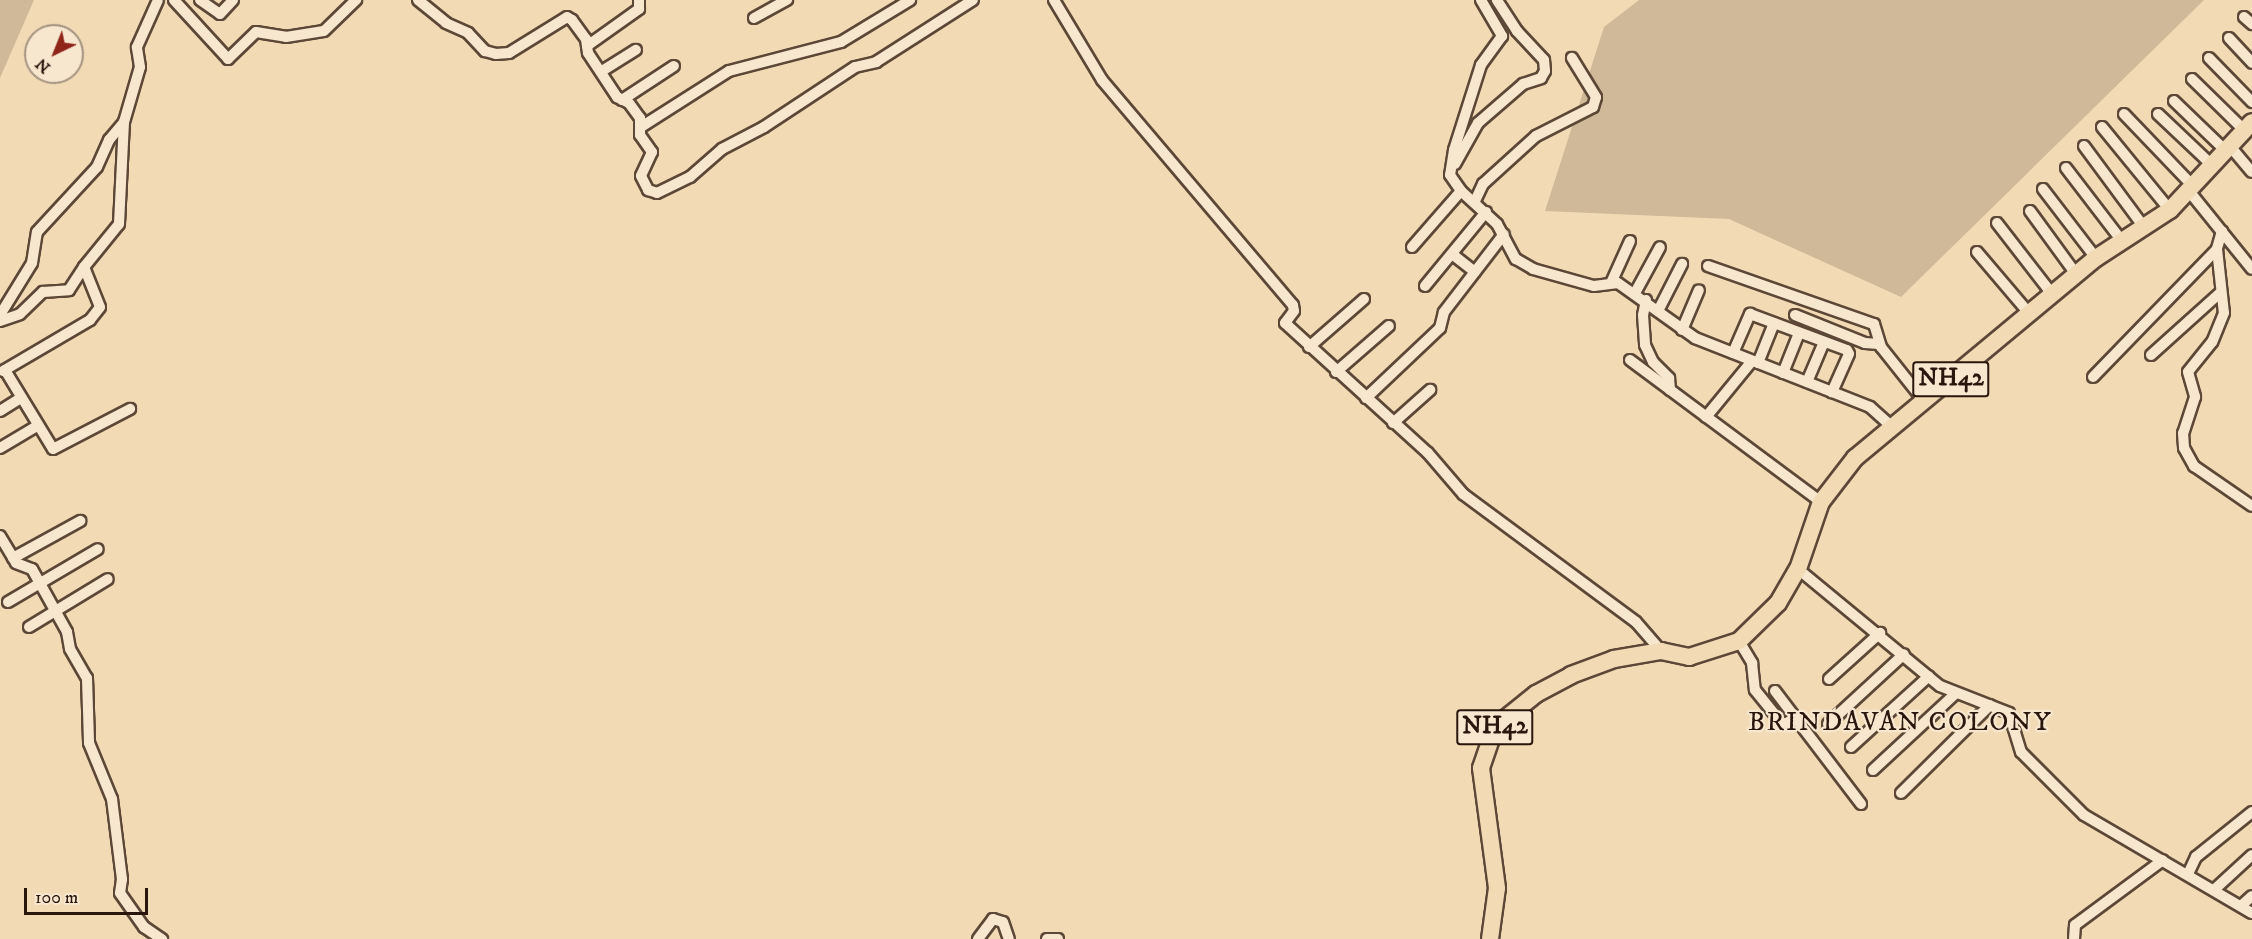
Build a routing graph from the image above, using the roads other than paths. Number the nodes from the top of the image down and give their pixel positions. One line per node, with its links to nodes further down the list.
1 (158, 0): 29 (street)
2 (174, 0): 5 (street)
3 (200, 0): 4 (street)
4 (233, 0)
5 (356, 0)
6 (418, 0): 16 (street)
7 (639, 0): 16 (street)
8 (787, 0): 14 (street)
9 (910, 0): 31 (street)
10 (973, 0): 31 (street)
11 (1054, 0): 83 (street)
12 (1481, 0): 37 (street)
13 (1501, 2): 37 (street)
14 (754, 18)
15 (2229, 38): 20 (street)
16 (587, 46): 22 (street)
17 (636, 50): 22 (street)
18 (1572, 58): 42 (street)
19 (2209, 58): 26 (street)
20 (2252, 63)
21 (674, 66): 24 (street)
22 (602, 71): 24 (street)
23 (2192, 79): 30 (street)
24 (622, 100): 31 (street)
25 (2174, 101): 34 (street)
26 (2252, 102)
27 (2124, 114): 39 (street)
28 (2158, 114): 35 (street)
29 (124, 122): 60 (street); 74 (street)
30 (2248, 126): 34 (highway, NH42)
31 (641, 127)
32 (2102, 127): 43 (street)
33 (2084, 146): 47 (street)
34 (2227, 147): 35 (highway, NH42); 38 (street)
35 (2212, 165): 39 (highway, NH42)
36 (2066, 168): 51 (street)
37 (1451, 169): 41 (street)
38 (2252, 172)
39 (2191, 188): 43 (highway, NH42); 48 (street)
40 (2043, 189): 57 (street)
41 (1461, 191): 42 (street); 52 (street)
42 (1475, 201): 45 (street)
43 (2170, 210): 47 (highway, NH42)
44 (2030, 211): 63 (street)
45 (1486, 212): 49 (street); 56 (street)
46 (1997, 223): 69 (street)
47 (2144, 227): 51 (highway, NH42)
48 (2222, 231): 54 (street); 61 (street)
49 (1504, 234): 62 (street); 64 (street)
50 (1630, 241): 64 (street)
51 (2122, 241): 57 (highway, NH42)
52 (1412, 247)
53 (1660, 247): 68 (street)
54 (2217, 249): 67 (street); 91 (street)
55 (1977, 252): 73 (street)
56 (1452, 254): 62 (street); 65 (street)
57 (2097, 258): 63 (highway, NH42)
58 (1682, 264): 72 (street)
59 (1708, 266): 82 (street)
60 (84, 267): 76 (street); 88 (street)
61 (2252, 269)
62 (1474, 272): 96 (street)
63 (2076, 274): 69 (highway, NH42)
64 (1611, 283): 68 (street)
65 (1425, 286)
66 (1699, 290): 79 (street)
67 (2221, 292): 85 (street); 107 (street)
68 (1635, 293): 71 (street)
69 (2052, 294): 73 (highway, NH42)
70 (1364, 299): 83 (street)
71 (1646, 300): 72 (street); 94 (street)
72 (1658, 311): 79 (street)
73 (2029, 313): 98 (highway, NH42)
74 (0, 315)
75 (1795, 315): 82 (street)
76 (0, 321)
77 (1774, 323): 80 (street); 84 (street); 87 (street)
78 (1389, 326): 89 (street)
79 (1682, 330): 84 (street)
80 (1799, 333): 81 (street); 90 (street)
81 (1824, 342): 92 (street); 95 (street)
82 (1879, 344): 98 (street)
83 (1309, 347): 89 (street)
84 (1732, 353): 87 (street)
85 (2151, 355)
86 (1630, 360): 94 (street)
87 (1755, 362): 90 (street); 101 (street)
88 (2, 370): 97 (street)
89 (1336, 372): 96 (street)
90 (1783, 373): 92 (street)
91 (2093, 377)
92 (1807, 382): 95 (street)
93 (1430, 390): 102 (street)
94 (1671, 390): 101 (street)
95 (1832, 392): 104 (street)
96 (1366, 398): 102 (street)
97 (21, 399): 100 (street); 103 (street)
98 (1924, 401): 104 (highway, NH42)
99 (130, 409): 103 (street)
100 (0, 411)
101 (1706, 417): 106 (street)
102 (1393, 423): 120 (street)
103 (37, 426): 105 (street)
104 (1892, 427): 106 (highway, NH42)
105 (0, 448)
106 (1821, 502): 112 (highway, NH42)
107 (2252, 506)
108 (80, 521): 111 (street)
109 (0, 536): 111 (street)
110 (98, 549): 114 (street)
111 (13, 558): 114 (street)
112 (1798, 569): 118 (street); 119 (highway, NH42)
113 (108, 579): 116 (street)
114 (39, 583): 115 (street); 116 (street)
115 (8, 602)
116 (55, 611): 117 (street); 141 (street)
117 (29, 627)
118 (1880, 633): 121 (street); 123 (street)
119 (1739, 641): 120 (highway, NH42); 127 (street)
120 (1661, 651): 146 (highway, NH42)
121 (1904, 654): 122 (street); 128 (street)
122 (1929, 676): 125 (street); 129 (street)
123 (1829, 679)
124 (1775, 691): 127 (street)
125 (1954, 694): 126 (street); 130 (street)
126 (1990, 705): 131 (street); 135 (street)
127 (1795, 717): 132 (street)
128 (1828, 724)
129 (1851, 747)
130 (1873, 770)
131 (1900, 792)
132 (1861, 804)
133 (2252, 812): 136 (street)
134 (2252, 855): 137 (street)
135 (2163, 860): 136 (street); 147 (street)
136 (2188, 874): 137 (street)
137 (2215, 889): 139 (street)
138 (2252, 896): 139 (street)
139 (2242, 905): 140 (street)
140 (2252, 913)
141 (162, 939)
142 (978, 939): 143 (street)
143 (1009, 939)
144 (1047, 939): 145 (street)
145 (1058, 939)
146 (1490, 939)
147 (2074, 939)

